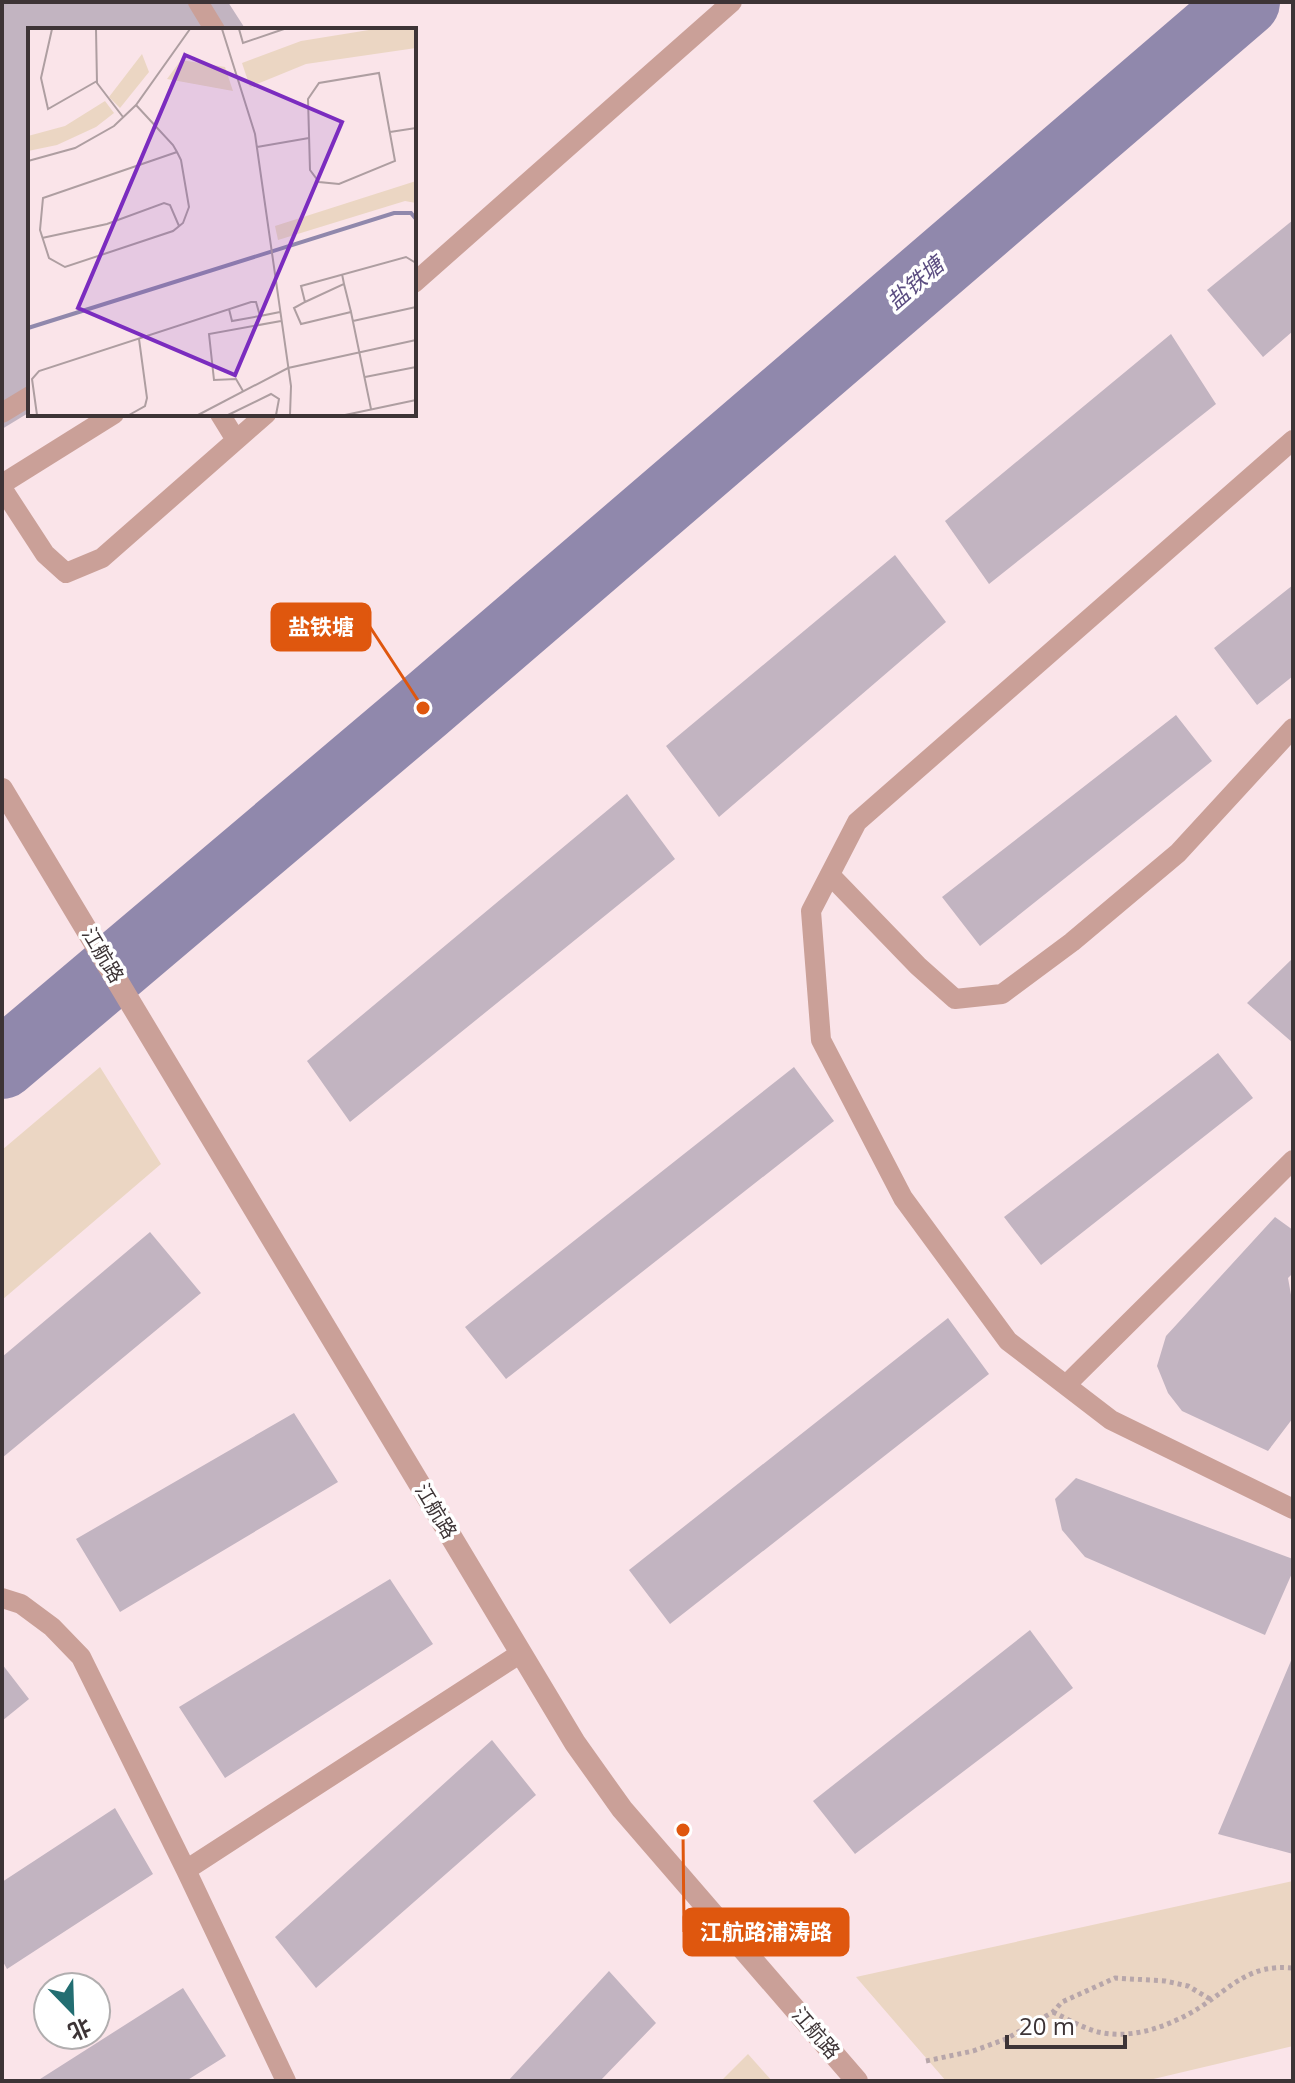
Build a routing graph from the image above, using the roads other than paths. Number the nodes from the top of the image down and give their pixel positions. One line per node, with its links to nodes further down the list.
1 (198, 2): 3 (lane)
2 (732, 2): 4 (lane)
3 (214, 28)
4 (416, 281)
5 (28, 397): 6 (lane)
6 (2, 413)
7 (111, 416): 12 (lane)
8 (221, 416): 10 (lane)
9 (264, 416): 10 (lane)
10 (236, 440): 12 (lane)
11 (1293, 440): 15 (lane)
12 (2, 486)
13 (1293, 728): 15 (lane)
14 (2, 789): 20 (street, 江航路)
15 (830, 875): 17 (lane)
16 (1293, 1160): 17 (lane)
17 (1066, 1385): 18 (lane)
18 (1293, 1509)
19 (2, 1598): 21 (lane)
20 (521, 1653): 21 (lane); 23 (street, 江航路)
21 (186, 1870): 22 (lane)
22 (286, 2081)
23 (857, 2081)

